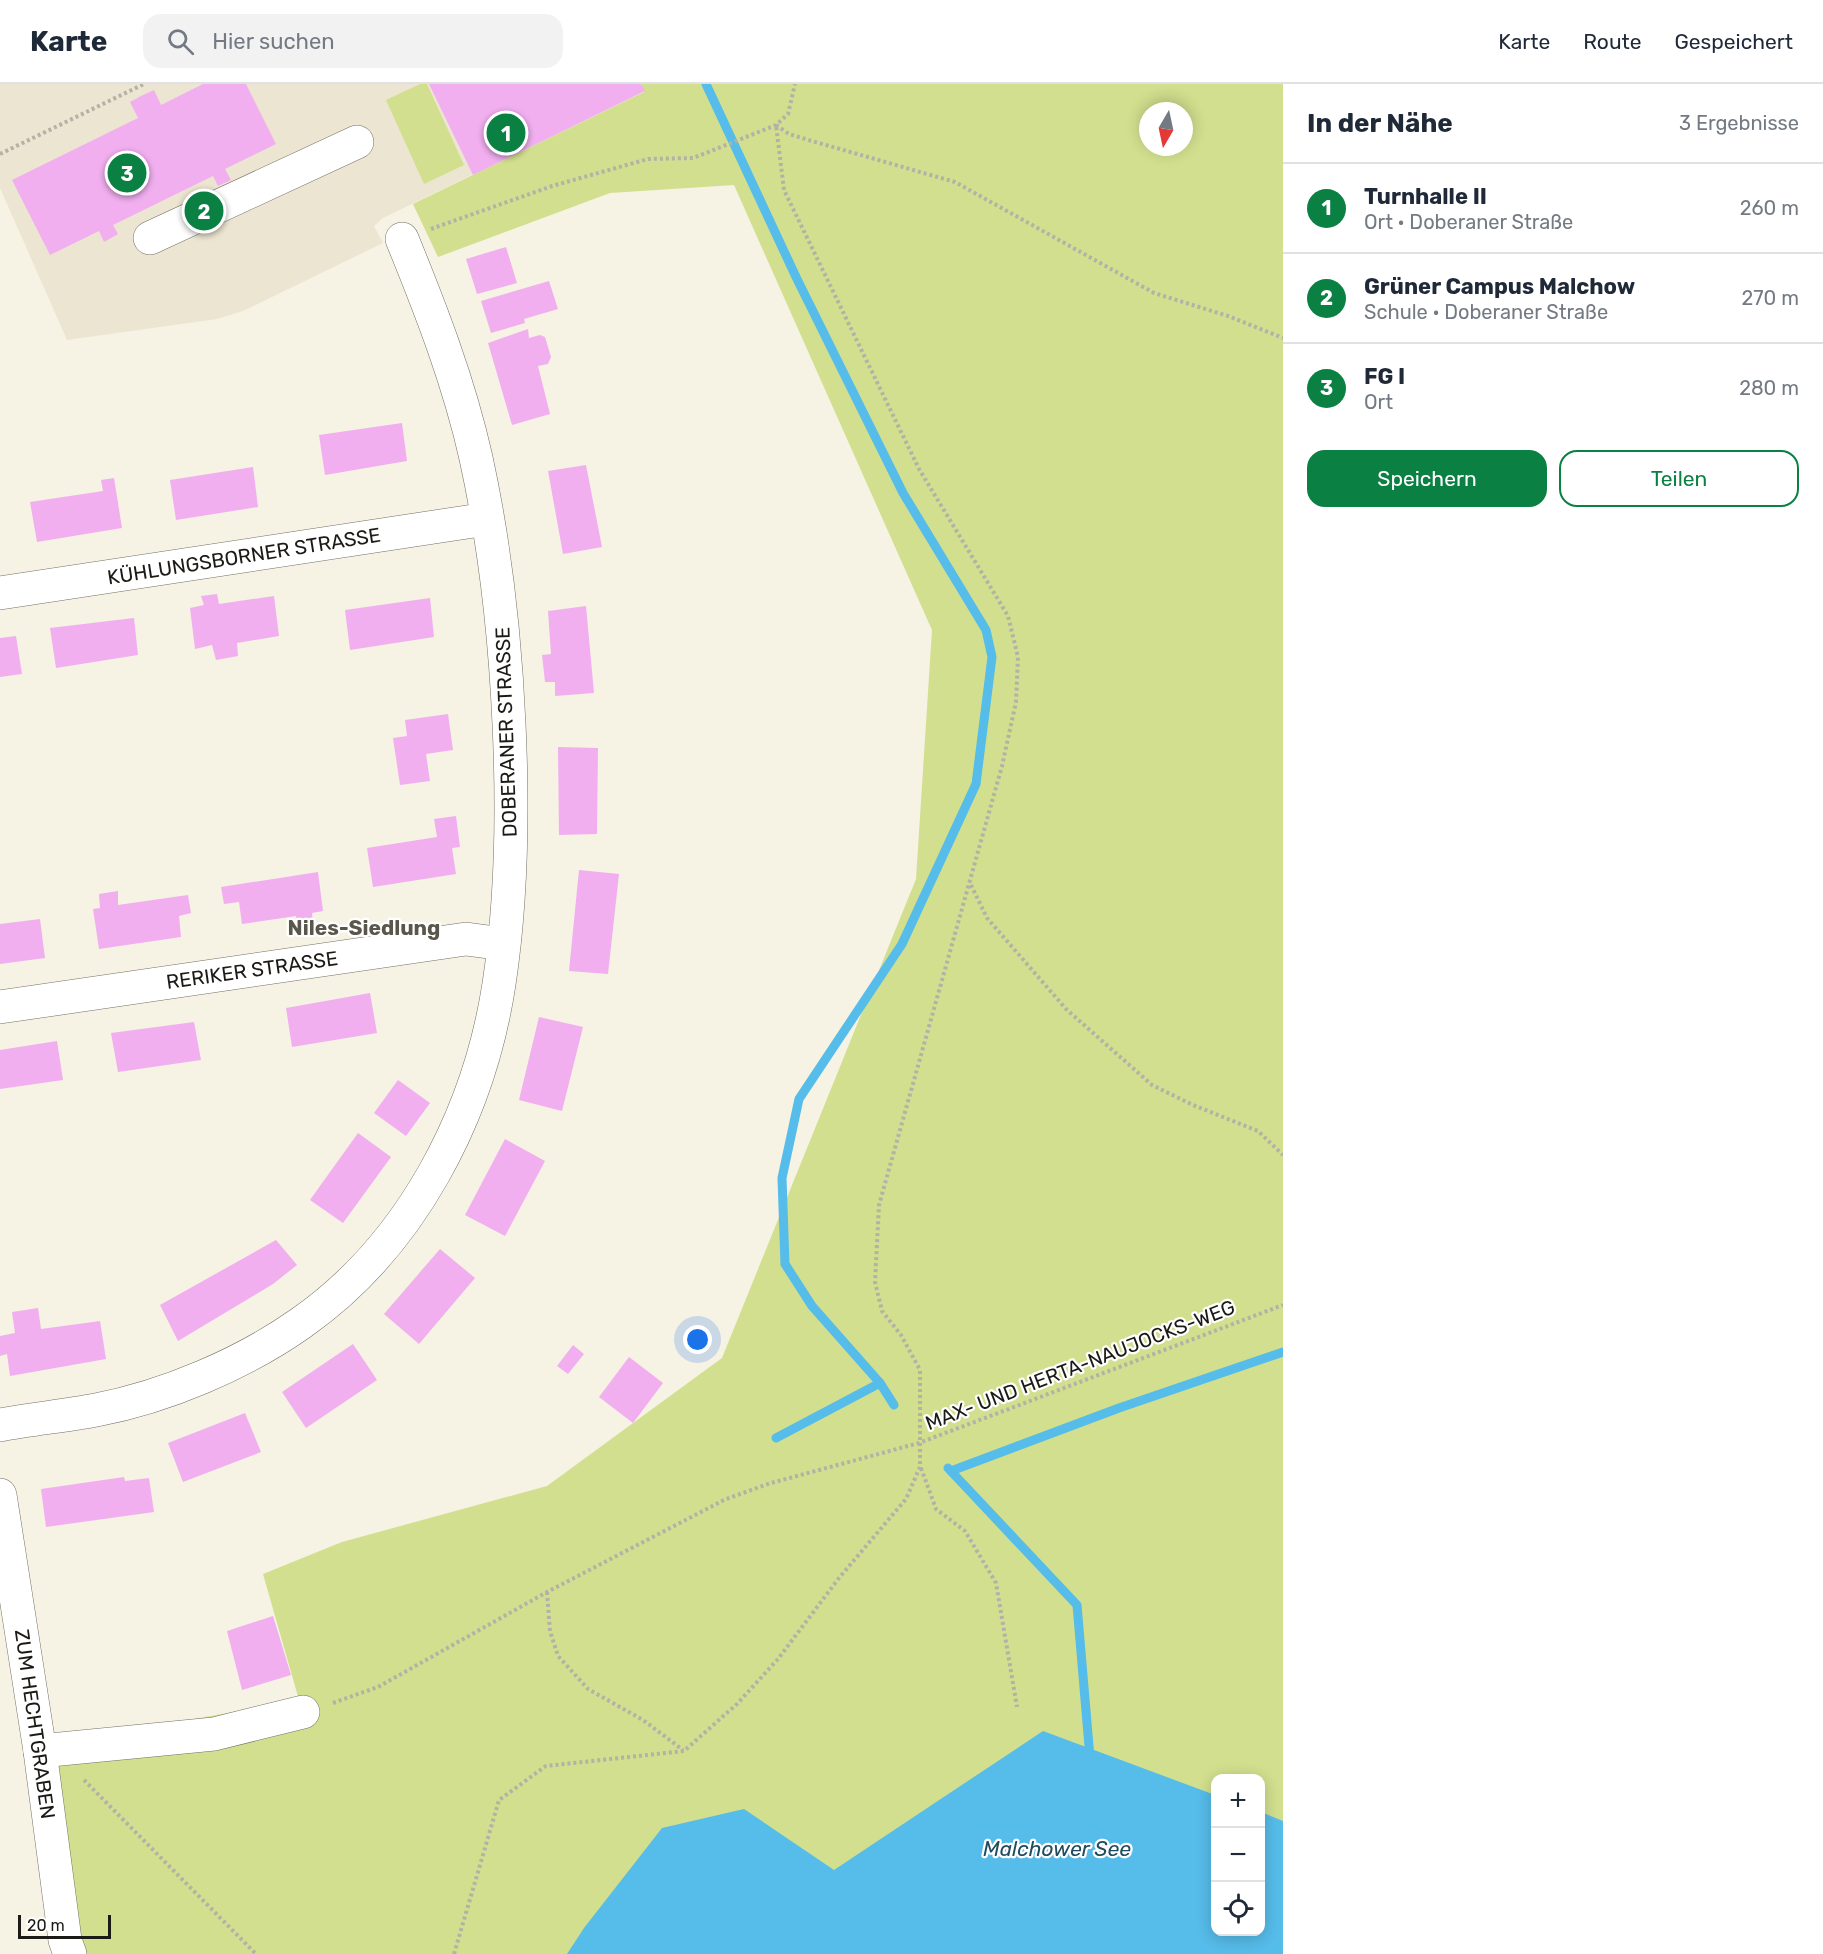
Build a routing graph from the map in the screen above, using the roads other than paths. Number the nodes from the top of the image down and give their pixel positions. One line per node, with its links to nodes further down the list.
1 (357, 142): 2 (street)
2 (150, 238)
3 (402, 239): 4 (street, DOBERANER STRASSE)
4 (487, 519): 5 (street, KÜHLUNGSBORNER STRASSE); 6 (street, DOBERANER STRASSE)
5 (0, 593)
6 (503, 944): 7 (street, RERIKER STRASSE); 8 (street, DOBERANER STRASSE)
7 (0, 1007)
8 (0, 1425)
9 (0, 1495): 11 (street, ZUM HECHTGRABEN)
10 (303, 1712): 11 (street)
11 (40, 1751): 12 (street, ZUM HECHTGRABEN)
12 (70, 1954)

